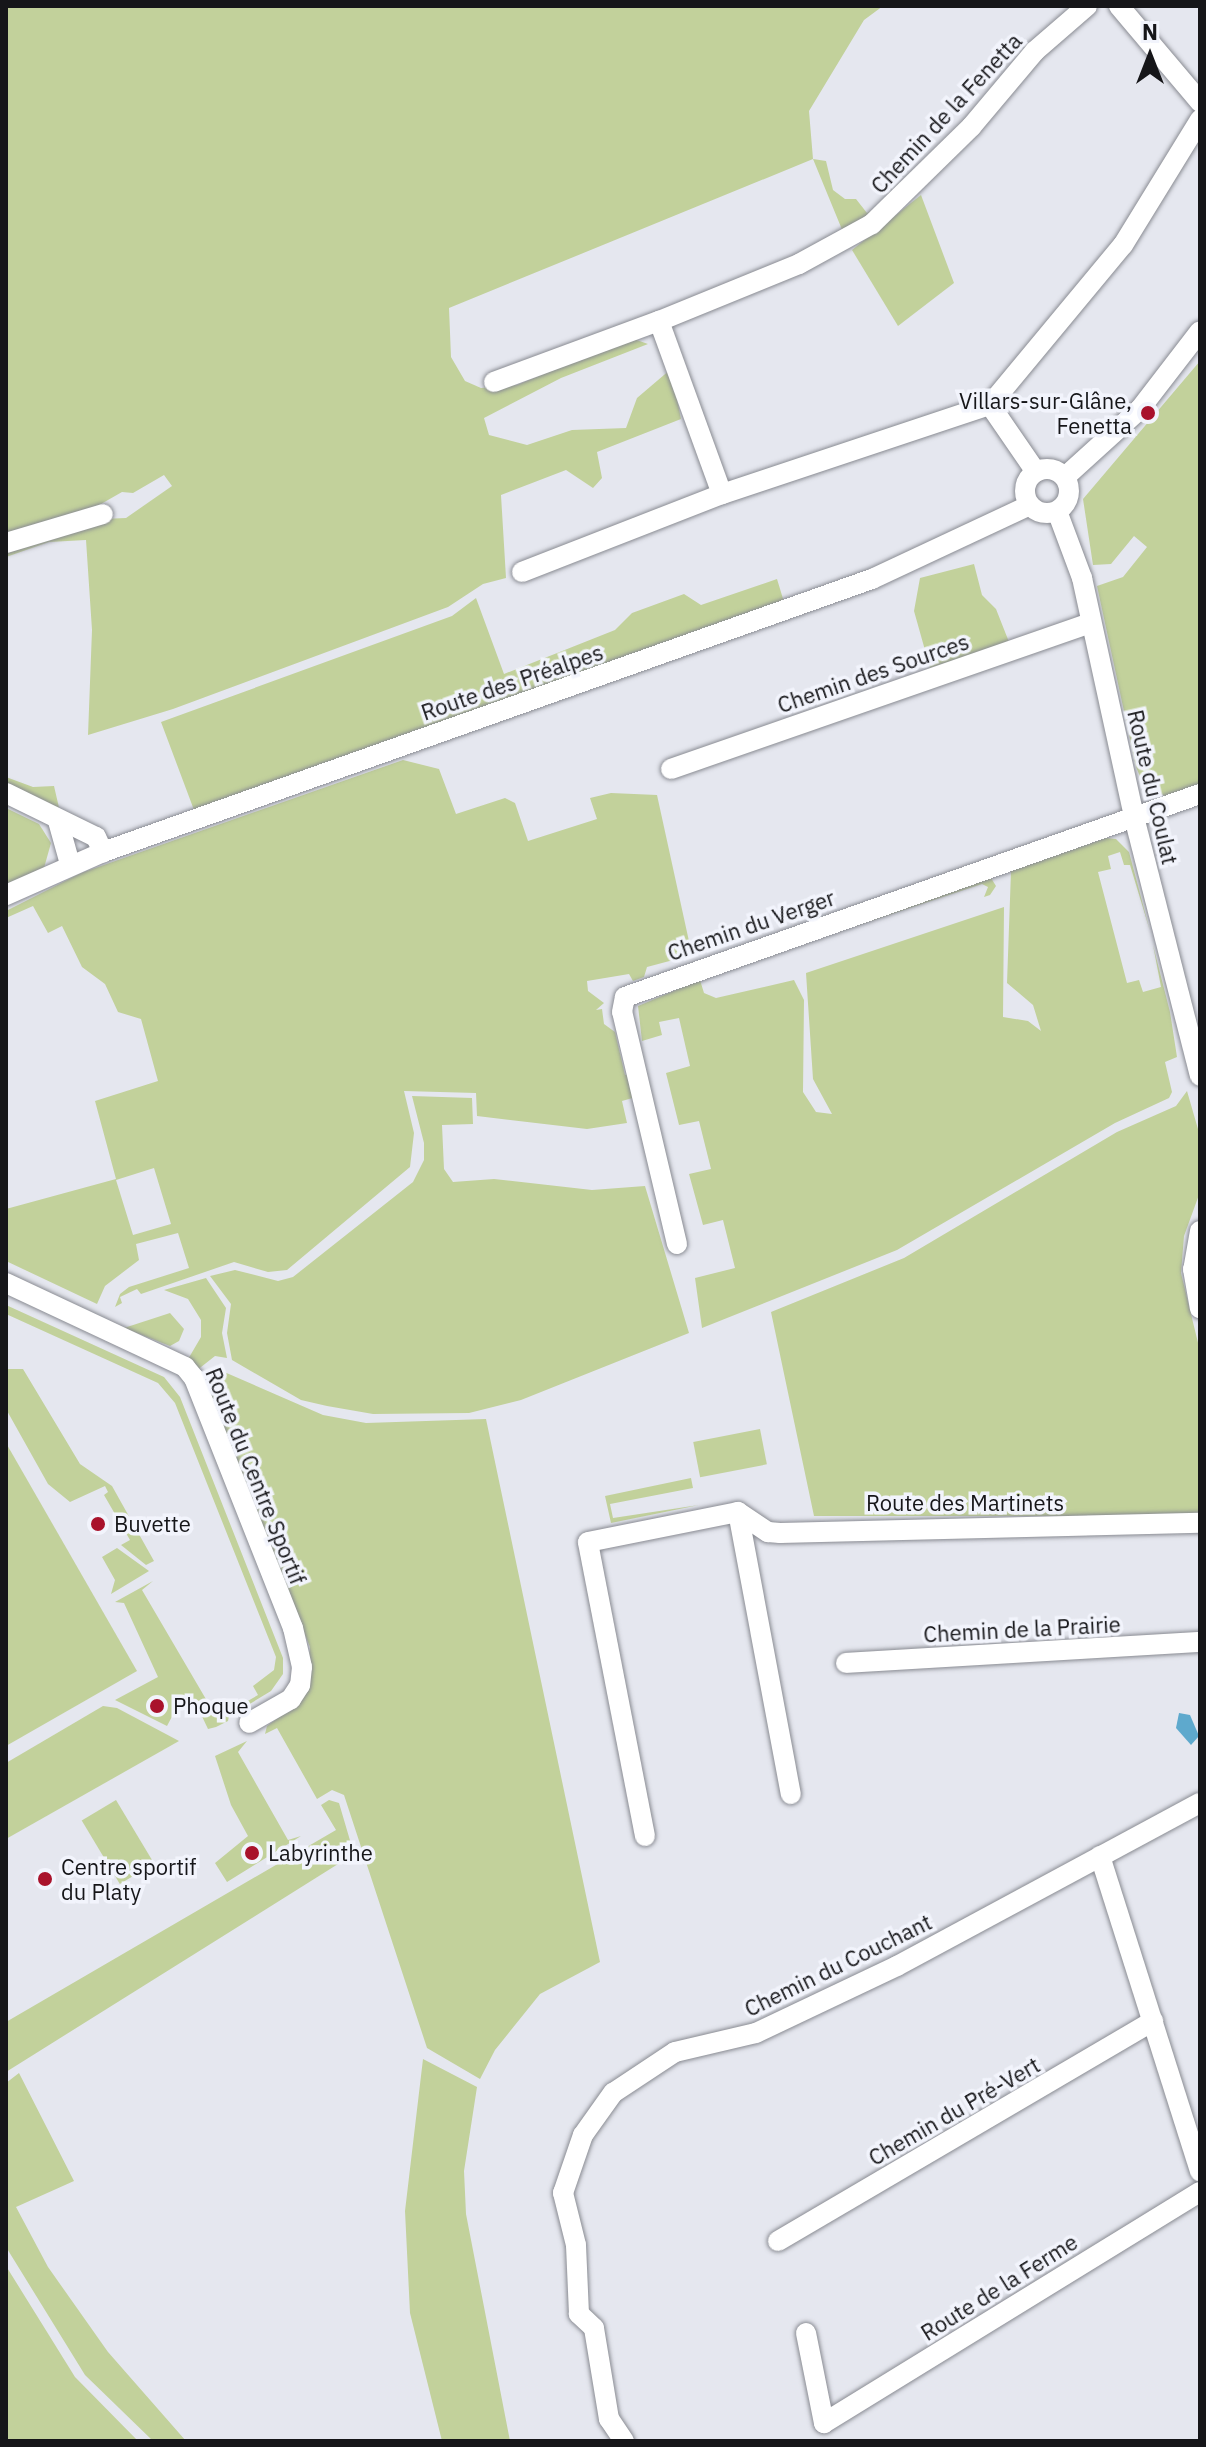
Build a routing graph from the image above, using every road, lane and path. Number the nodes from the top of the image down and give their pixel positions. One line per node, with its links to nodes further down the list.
1 (1087, 6): 5 (street, Chemin de la Fenetta)
2 (1119, 6): 3 (street)
3 (1200, 102)
4 (1200, 120): 8 (street)
5 (659, 321): 7 (street, Chemin de la Fenetta); 11 (street)
6 (1196, 342): 10 (street)
7 (494, 382)
8 (990, 405): 9 (street); 11 (street)
9 (1036, 472): 10 (street); 12 (street)
10 (1065, 477): 13 (street)
11 (722, 494): 16 (street)
12 (1030, 505): 13 (street); 23 (street, Route des Préalpes)
13 (1057, 511): 17 (street, Route du Coulat)
14 (103, 514): 15 (street)
15 (6, 543)
16 (522, 572)
17 (1090, 623): 18 (street, Chemin des Sources); 21 (street, Route du Coulat)
18 (671, 769)
19 (6, 793): 22 (street)
20 (1200, 794): 21 (street)
21 (1134, 817): 26 (street, Route du Coulat); 28 (street, Chemin du Verger)
22 (63, 823): 23 (street); 24 (street)
23 (103, 852): 24 (street, Route des Préalpes)
24 (70, 864): 25 (street, Route des Préalpes)
25 (6, 895)
26 (1200, 1076)
27 (1200, 1231): 30 (street)
28 (677, 1244)
29 (6, 1283): 35 (street, Route du Centre Sportif)
30 (1200, 1308)
31 (738, 1512): 32 (street, Route des Martinets); 36 (street); 38 (street)
32 (1200, 1523)
33 (1200, 1642): 34 (street, Chemin de la Prairie)
34 (846, 1663)
35 (249, 1723)
36 (791, 1794)
37 (1200, 1803): 39 (street, Chemin du Couchant)
38 (645, 1836)
39 (1100, 1856): 40 (street); 46 (street, Chemin du Couchant)
40 (1153, 2021): 41 (street); 43 (street, Chemin du Pré-Vert)
41 (1200, 2172)
42 (1200, 2192): 45 (street, Route de la Ferme)
43 (778, 2241)
44 (806, 2333): 45 (street, Route de la Ferme)
45 (826, 2432)
46 (624, 2441)

